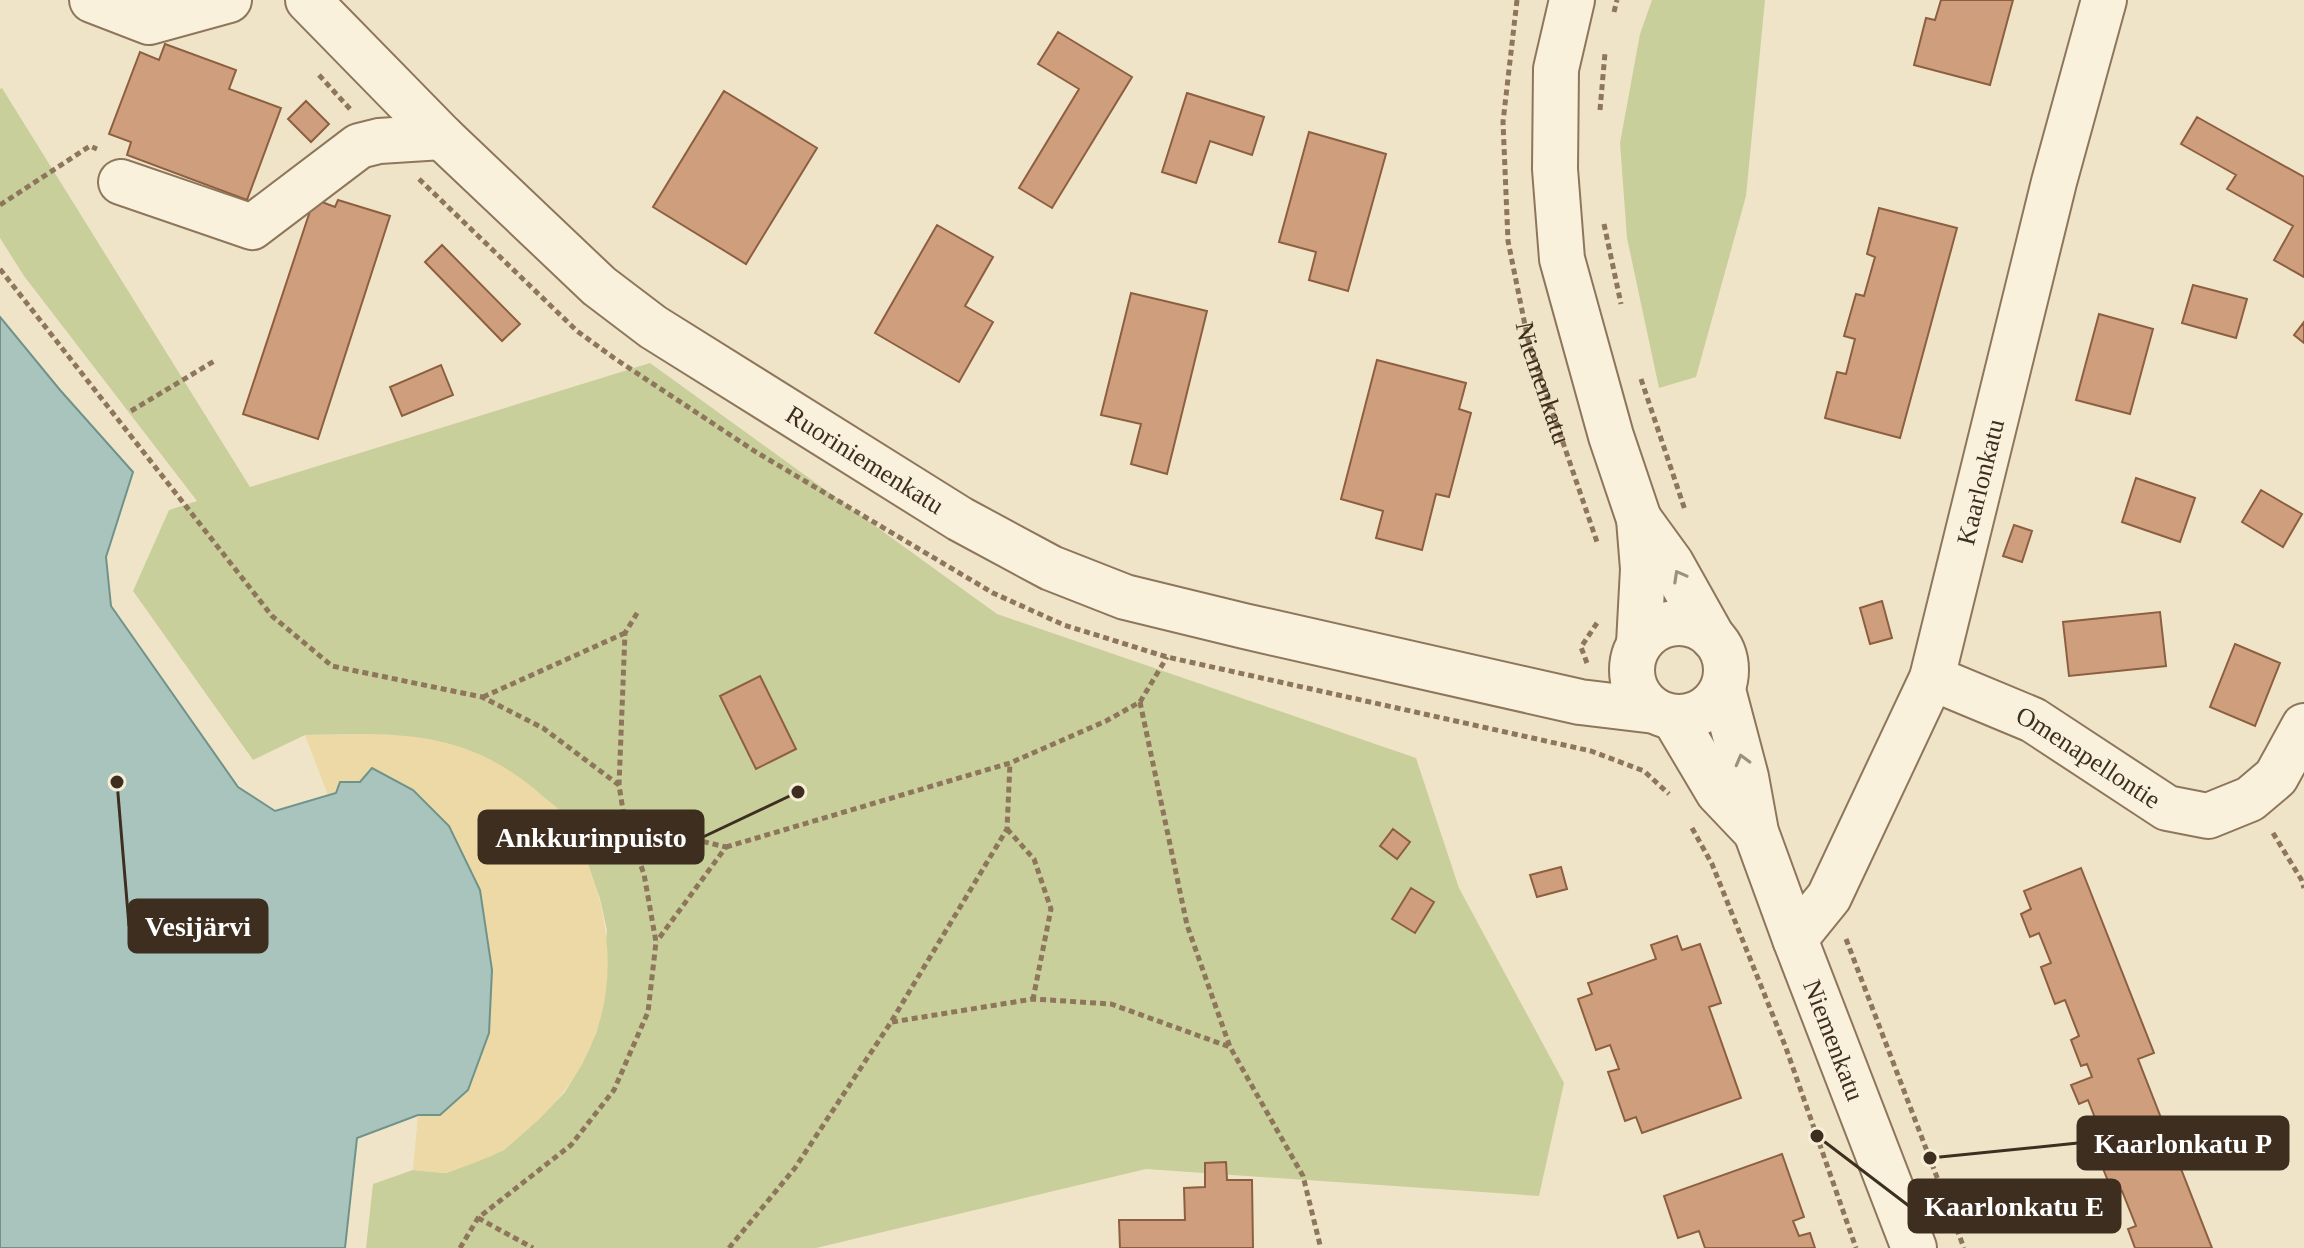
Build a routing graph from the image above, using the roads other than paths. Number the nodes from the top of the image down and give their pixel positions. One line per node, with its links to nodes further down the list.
1 (92, 0): 2 (street)
2 (229, 0)
3 (308, 0): 6 (street, Ruoriniemenkatu)
4 (1572, 0): 8 (street, Niemenkatu)
5 (2104, 0): 11 (street, Kaarlonkatu)
6 (442, 137): 7 (street); 10 (street, Ruoriniemenkatu)
7 (121, 182)
8 (1639, 519): 9 (street, Niemenkatu, one-way to 8); 10 (street, Niemenkatu)
9 (1713, 638): 10 (street); 12 (street)
10 (1615, 673): 13 (street)
11 (1932, 678): 14 (street, Omenapellontie); 16 (street, Kaarlonkatu)
12 (1723, 690): 13 (street); 15 (street, Niemenkatu, one-way to 12)
13 (1664, 715): 15 (street, Niemenkatu)
14 (2304, 726)
15 (1756, 832): 16 (street, Niemenkatu)
16 (1795, 939): 17 (street, Niemenkatu)
17 (1914, 1248)

